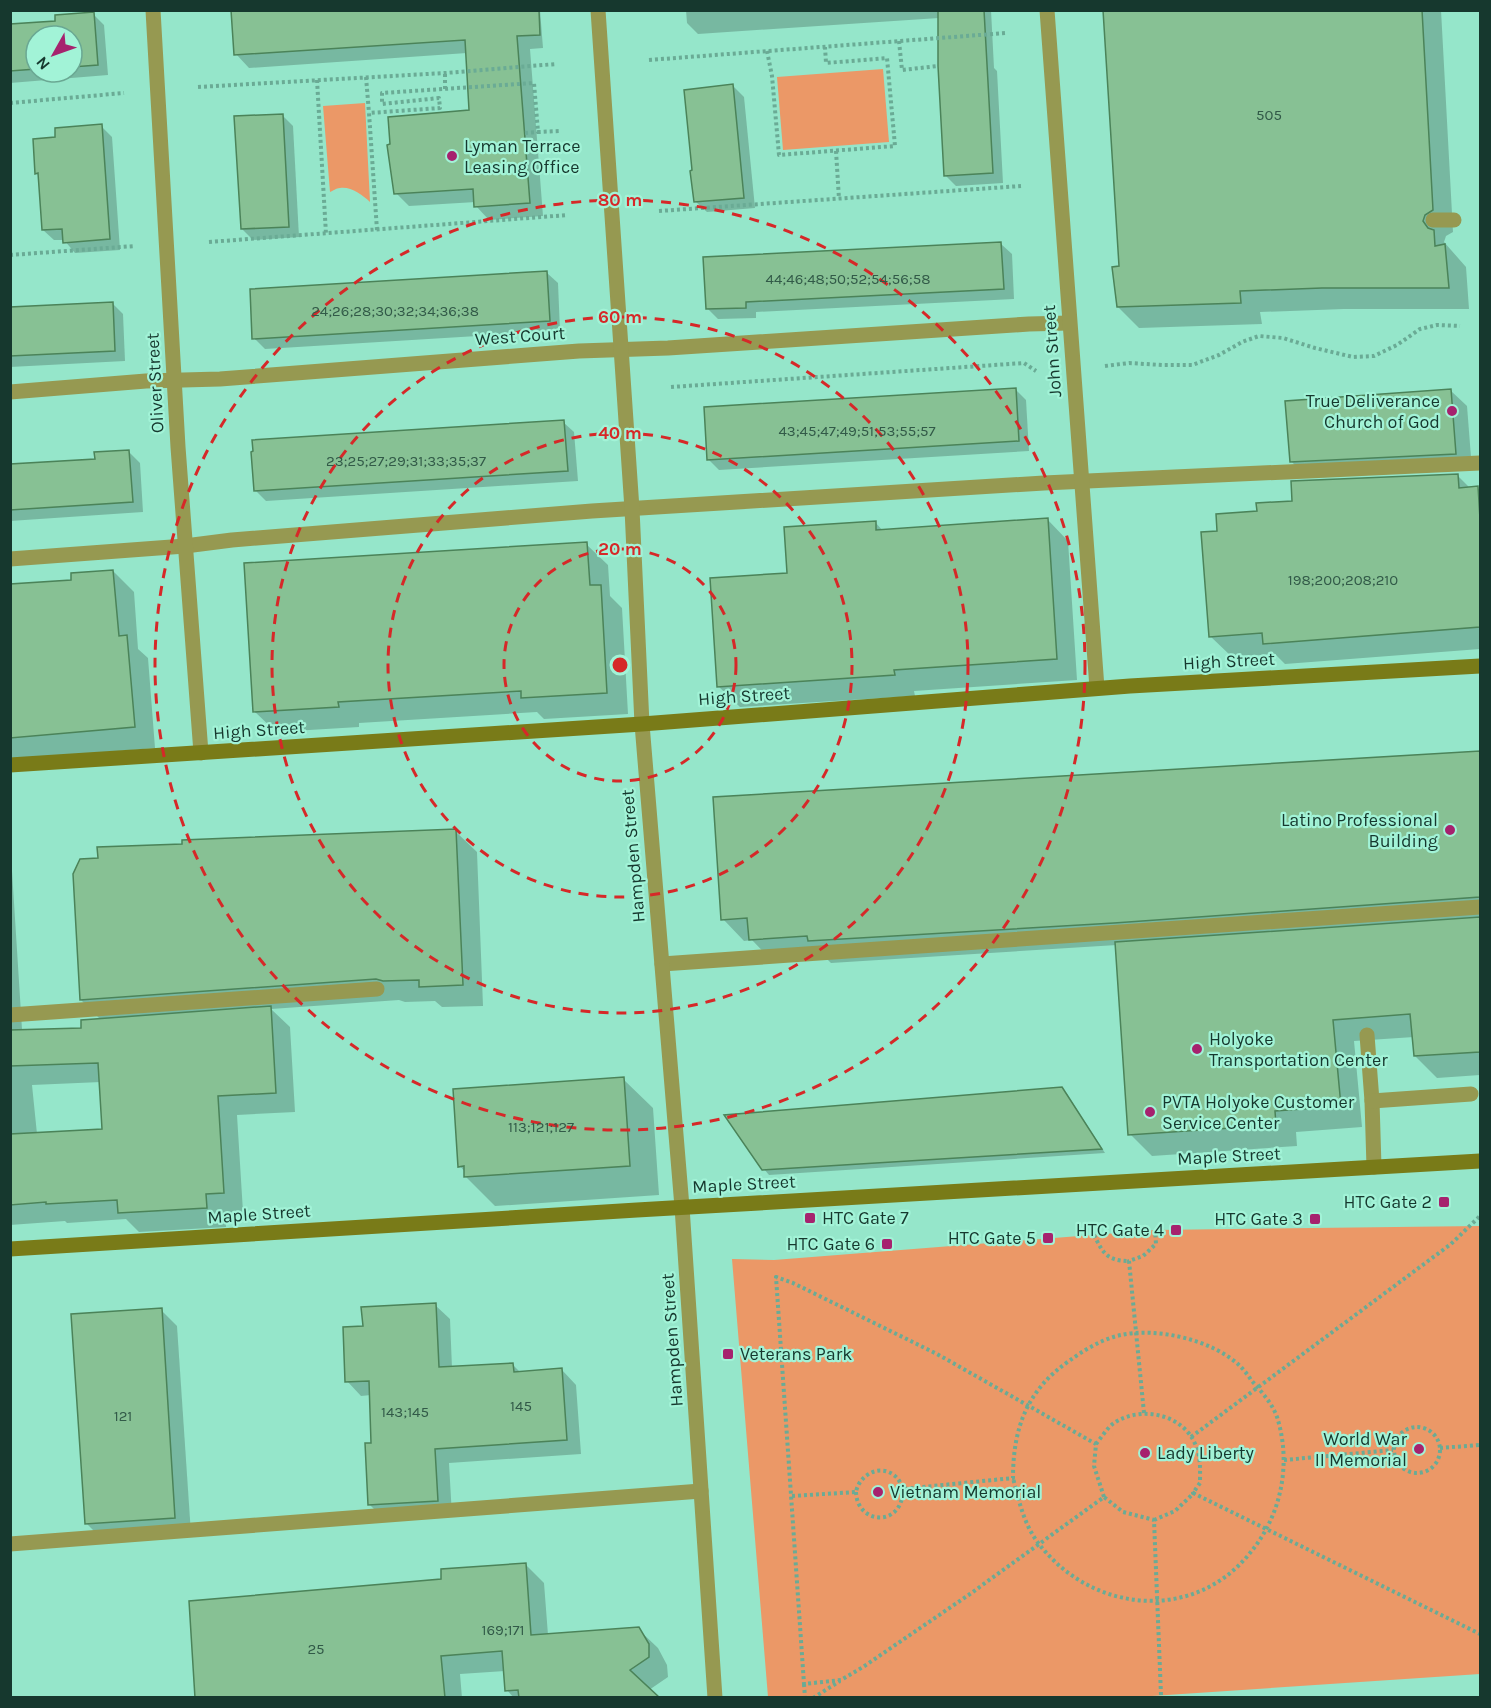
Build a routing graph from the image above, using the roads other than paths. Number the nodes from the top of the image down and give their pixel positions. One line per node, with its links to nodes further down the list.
1 (153, 10): 8 (street, Oliver Street)
2 (598, 10): 7 (street, Hampden Street)
3 (1047, 10): 6 (street, John Street)
4 (1433, 220): 5 (street)
5 (1454, 220)
6 (1069, 323): 7 (street, West Court); 11 (street, John Street)
7 (622, 348): 8 (street, West Court); 12 (street, Hampden Street)
8 (174, 380): 9 (street, West Court); 13 (street, Oliver Street)
9 (10, 392)
10 (1480, 463): 11 (street)
11 (1081, 481): 12 (street); 16 (street, John Street)
12 (632, 509): 13 (street); 17 (street, Hampden Street)
13 (185, 546): 14 (street); 18 (street, Oliver Street)
14 (10, 559)
15 (1480, 666): 16 (main road, High Street)
16 (1097, 688): 17 (main road, High Street)
17 (642, 724): 18 (main road, High Street); 21 (street, Hampden Street)
18 (201, 753): 19 (main road, High Street)
19 (10, 765)
20 (1480, 907): 21 (street)
21 (662, 964): 29 (street, Hampden Street)
22 (377, 989): 23 (street)
23 (10, 1015)
24 (1367, 1035): 26 (street)
25 (1471, 1094): 26 (street)
26 (1371, 1101): 28 (street)
27 (1480, 1161): 28 (main road, Maple Street)
28 (1374, 1167): 29 (main road, Maple Street)
29 (682, 1207): 30 (main road, Maple Street); 31 (street, Hampden Street)
30 (10, 1249)
31 (701, 1491): 32 (street); 33 (street, Hampden Street)
32 (10, 1544)
33 (715, 1698)

